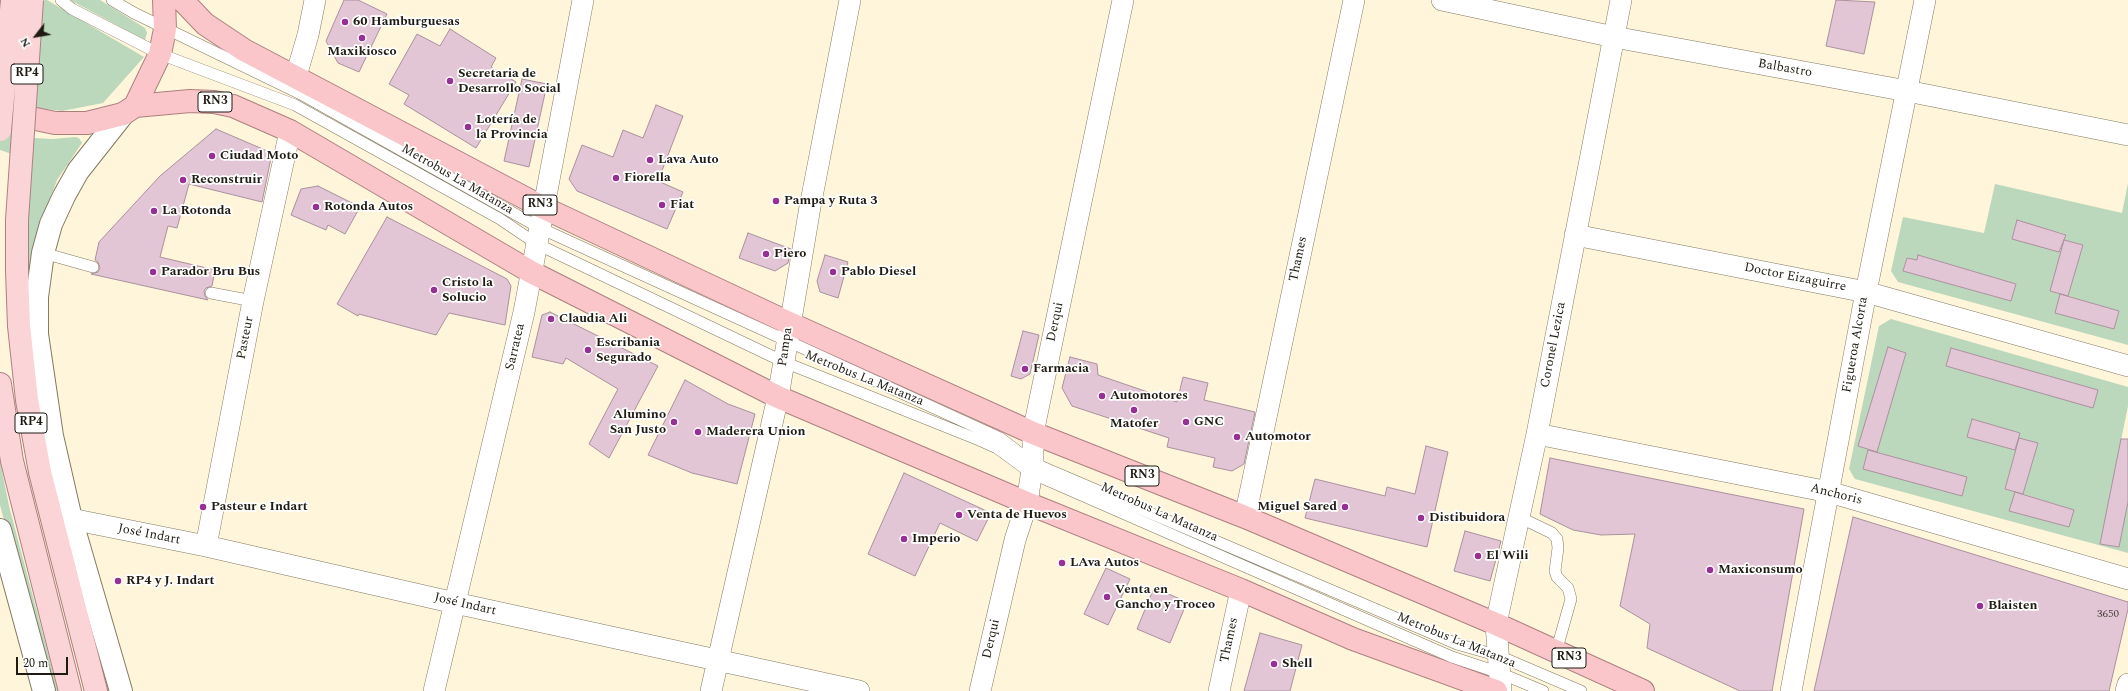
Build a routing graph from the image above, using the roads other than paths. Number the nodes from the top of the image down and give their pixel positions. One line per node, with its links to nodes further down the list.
1 (12, 0): 22 (main road, RP4, bridge)
2 (32, 0): 58 (main road, RP4, bridge)
3 (61, 0): 17 (lane, Metrobus La Matanza)
4 (112, 0): 15 (lane, Metrobus La Matanza)
5 (164, 0): 15 (highway)
6 (182, 0): 18 (highway, RN3)
7 (315, 0): 18 (street)
8 (583, 0): 25 (street, Sarratea)
9 (850, 0): 33 (street, Pampa)
10 (1124, 0): 38 (street, Derqui)
11 (1354, 0): 43 (street, Thames)
12 (1442, 0): 16 (street, Balbastro)
13 (1621, 0): 16 (street, Coronel Lezica)
14 (1925, 0): 19 (street, Figueroa Alcorta)
15 (165, 29): 17 (highway); 25 (lane, Metrobus La Matanza)
16 (1614, 37): 19 (street, Balbastro); 26 (street, Coronel Lezica)
17 (160, 54): 21 (highway); 25 (lane, Metrobus La Matanza)
18 (296, 76): 25 (highway, RN3)
19 (1907, 91): 24 (street, Balbastro); 30 (street, Figueroa Alcorta)
20 (0, 108): 21 (highway, RN3)
21 (129, 110): 23 (highway, RN3); 27 (street)
22 (0, 130)
23 (290, 131): 29 (highway, RN3); 32 (street, Pasteur)
24 (2128, 134)
25 (540, 226): 29 (street, Sarratea); 33 (highway, RN3); 34 (lane, Metrobus La Matanza)
26 (1575, 235): 30 (street, Doctor Eizaguirre); 39 (street, Coronel Lezica)
27 (43, 253): 28 (lane); 45 (street)
28 (93, 267)
29 (531, 272): 37 (highway, RN3); 50 (street, Sarratea)
30 (1866, 292): 35 (street, Doctor Eizaguirre); 41 (street, Figueroa Alcorta)
31 (211, 293): 32 (lane)
32 (253, 301): 47 (street, Pasteur)
33 (789, 333): 34 (street, Pampa); 38 (highway, RN3); 40 (lane, Metrobus La Matanza)
34 (784, 362): 37 (street, Pampa); 40 (lane, Metrobus La Matanza)
35 (2128, 366)
36 (0, 384): 57 (main road, RP4)
37 (778, 397): 42 (highway, RN3); 53 (street, Pampa)
38 (1033, 433): 40 (street, Derqui); 43 (highway, RN3)
39 (1537, 434): 41 (street, Anchoris); 44 (street, Coronel Lezica)
40 (1032, 468): 42 (street, Derqui); 54 (lane, Metrobus La Matanza); 54 (lane, Metrobus La Matanza)
41 (1830, 492): 48 (street, Anchoris); 68 (street, Figueroa Alcorta)
42 (1027, 503): 49 (highway, RN3); 63 (street, Derqui)
43 (1245, 517): 51 (highway, RN3)
44 (1519, 517): 51 (street, Coronel Lezica); 52 (lane)
45 (71, 519): 47 (street, José Indart); 59 (street)
46 (0, 530): 56 (street)
47 (206, 546): 50 (street, José Indart)
48 (2128, 580)
49 (1241, 590): 54 (highway, RN3); 64 (street, Thames)
50 (455, 603): 53 (street, José Indart); 60 (street, Sarratea)
51 (1496, 624): 52 (highway, RN3); 54 (street, Coronel Lezica)
52 (1556, 652): 67 (highway, RN3)
53 (718, 660): 61 (street, Pampa); 62 (street, José Indart)
54 (1499, 678): 65 (lane, Metrobus La Matanza); 66 (lane, Metrobus La Matanza)
55 (2128, 684): 69 (street)
56 (44, 691)
57 (70, 691)
58 (96, 691)
59 (121, 691)
60 (434, 691)
61 (711, 691)
62 (859, 691)
63 (980, 691)
64 (1219, 691)
65 (1543, 691)
66 (1581, 691)
67 (1643, 691)
68 (1791, 691)
69 (2126, 691)

